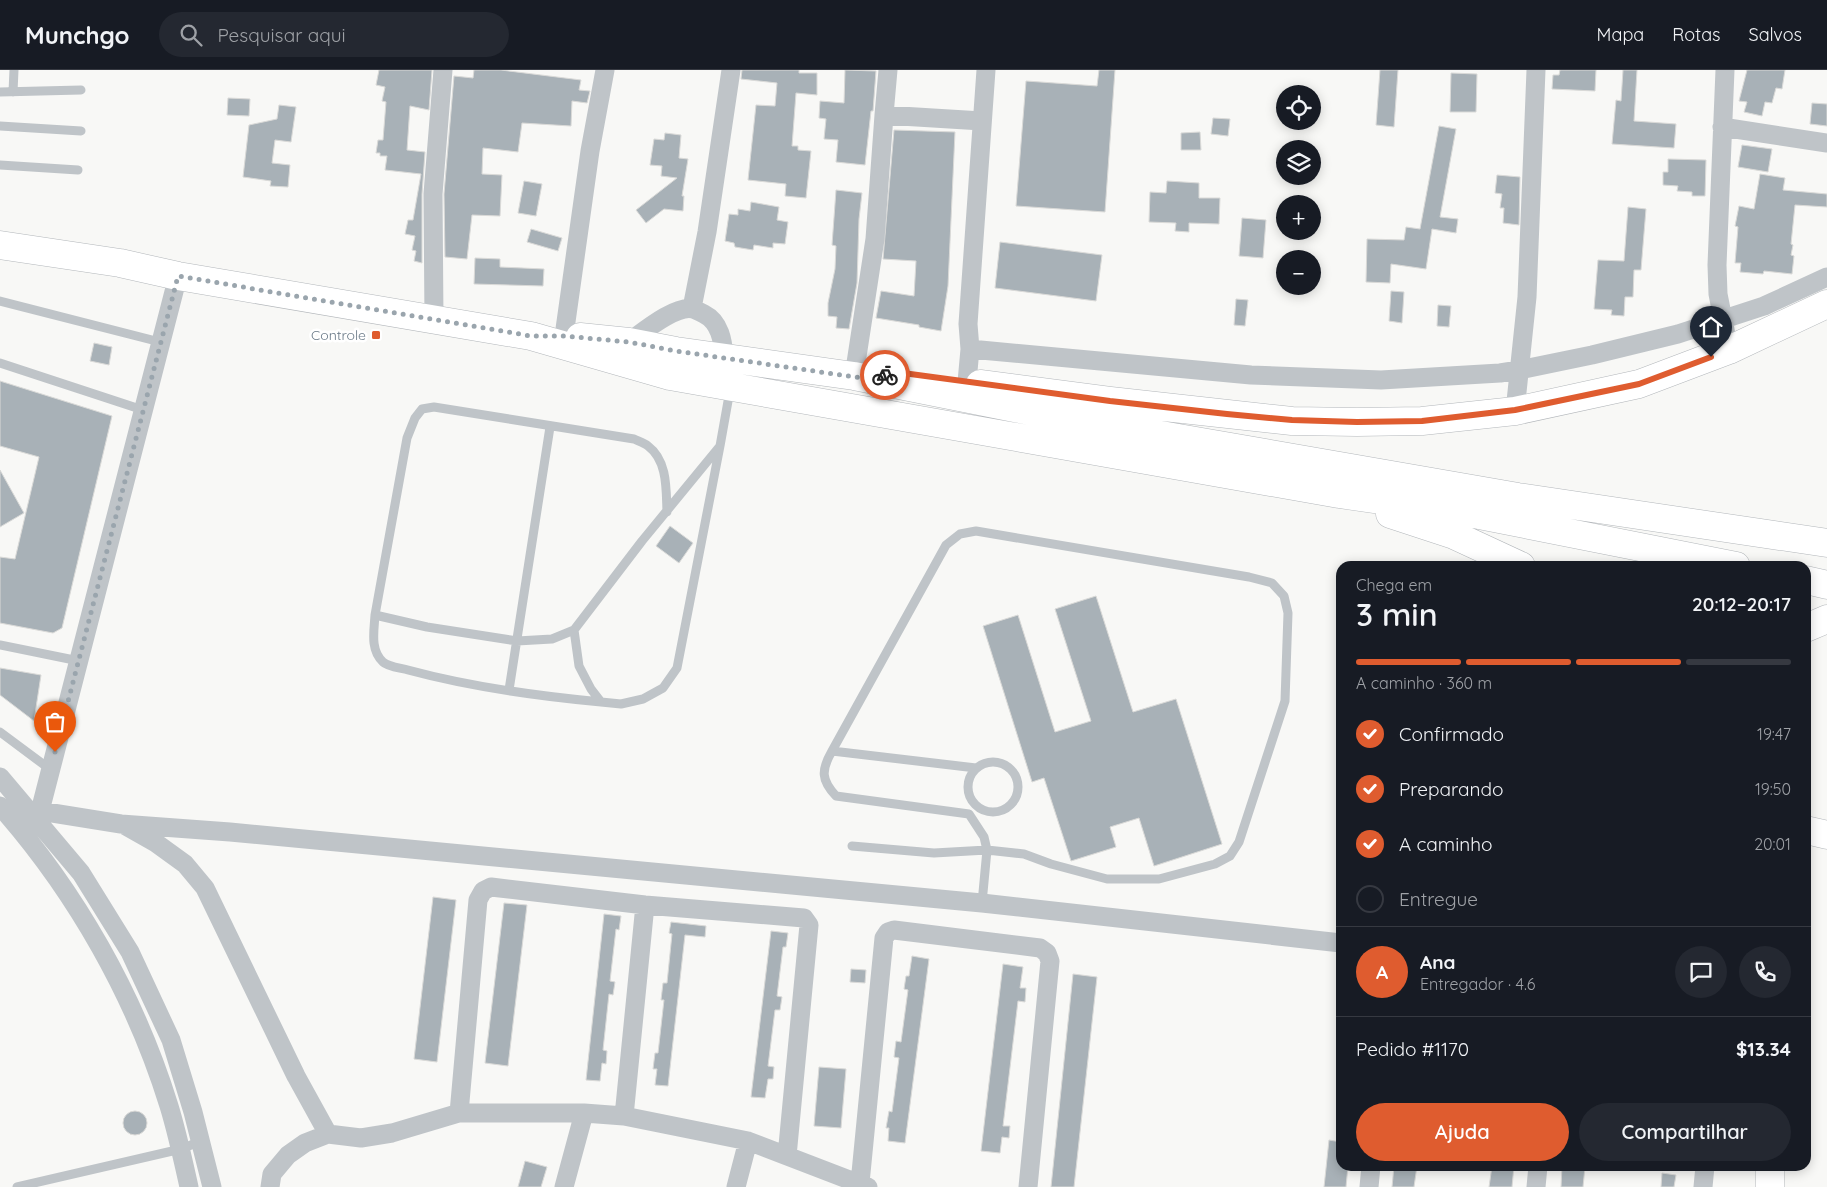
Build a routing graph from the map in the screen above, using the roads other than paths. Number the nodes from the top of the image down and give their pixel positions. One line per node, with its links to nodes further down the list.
1 (14, 70): 11 (lane)
2 (443, 70): 26 (street)
3 (605, 70): 29 (street)
4 (731, 70): 25 (street)
5 (888, 70): 12 (street)
6 (986, 70): 13 (street)
7 (1536, 70): 36 (street)
8 (1725, 70): 15 (street)
9 (81, 90): 11 (lane)
10 (0, 92): 11 (lane)
11 (14, 92)
12 (884, 115): 13 (street); 37 (street)
13 (982, 121): 32 (street)
14 (0, 126): 16 (lane)
15 (1722, 127): 17 (street); 27 (street)
16 (81, 131)
17 (1827, 143)
18 (0, 165): 19 (lane)
19 (78, 170)
20 (0, 245): 21 (highway)
21 (178, 276): 26 (highway); 30 (street)
22 (1827, 277): 27 (street)
23 (0, 301): 30 (lane)
24 (1827, 304): 33 (highway)
25 (692, 308): 31 (street); 34 (street)
26 (434, 320): 28 (highway)
27 (1722, 320): 33 (street); 36 (street)
28 (531, 336): 29 (highway); 39 (highway)
29 (564, 336): 31 (highway)
30 (160, 342): 40 (street)
31 (629, 342): 34 (highway)
32 (970, 349): 36 (street); 38 (street)
33 (1729, 350): 41 (highway)
34 (724, 357): 37 (highway)
35 (0, 363): 40 (lane)
36 (1519, 370): 41 (street)
37 (858, 376): 38 (highway); 46 (highway)
38 (967, 382): 41 (highway)
39 (731, 387): 43 (lane); 44 (highway)
40 (143, 410): 57 (street)
41 (1515, 410)
42 (550, 427): 45 (lane); 51 (lane); 55 (lane)
43 (720, 446): 45 (lane); 59 (lane)
44 (1339, 494): 47 (highway); 48 (highway)
45 (666, 512): 54 (lane)
46 (1827, 543)
47 (1510, 561)
48 (1711, 561)
49 (1811, 581): 50 (highway)
50 (1827, 584)
51 (375, 615): 55 (lane); 58 (lane)
52 (1827, 619): 53 (highway)
53 (1811, 626)
54 (574, 630): 55 (lane); 59 (lane)
55 (517, 641): 58 (lane)
56 (0, 646): 57 (lane)
57 (78, 661): 63 (street)
58 (509, 690): 59 (lane)
59 (601, 702)
60 (0, 732): 63 (lane)
61 (832, 751): 62 (lane); 67 (lane); 73 (lane)
62 (976, 768): 65 (lane); 65 (lane)
63 (50, 770): 68 (street)
64 (0, 778): 68 (street)
65 (976, 805): 67 (lane)
66 (0, 806): 83 (street)
67 (969, 814): 73 (lane)
68 (38, 815): 69 (street); 81 (street)
69 (121, 824): 74 (street); 80 (street)
70 (1811, 831): 71 (highway)
71 (1827, 836)
72 (852, 846): 73 (lane)
73 (987, 850): 74 (lane)
74 (982, 904): 76 (street)
75 (645, 906): 77 (street); 79 (street); 84 (street)
76 (1336, 942)
77 (459, 1113): 78 (street); 80 (street)
78 (584, 1113): 79 (street); 94 (street)
79 (624, 1116): 82 (street)
80 (328, 1134): 93 (street)
81 (201, 1141): 83 (lane); 92 (street)
82 (748, 1142): 84 (street); 95 (street)
83 (181, 1149): 90 (lane); 91 (street)
84 (787, 1156): 89 (street)
85 (1370, 1171): 97 (street)
86 (1538, 1171): 98 (street)
87 (1705, 1171): 99 (street)
88 (1770, 1171): 100 (highway)
89 (864, 1185): 96 (street)
90 (17, 1187)
91 (189, 1187)
92 (212, 1187)
93 (270, 1187)
94 (564, 1187)
95 (736, 1187)
96 (1028, 1187)
97 (1369, 1187)
98 (1536, 1187)
99 (1703, 1187)
100 (1770, 1187)

